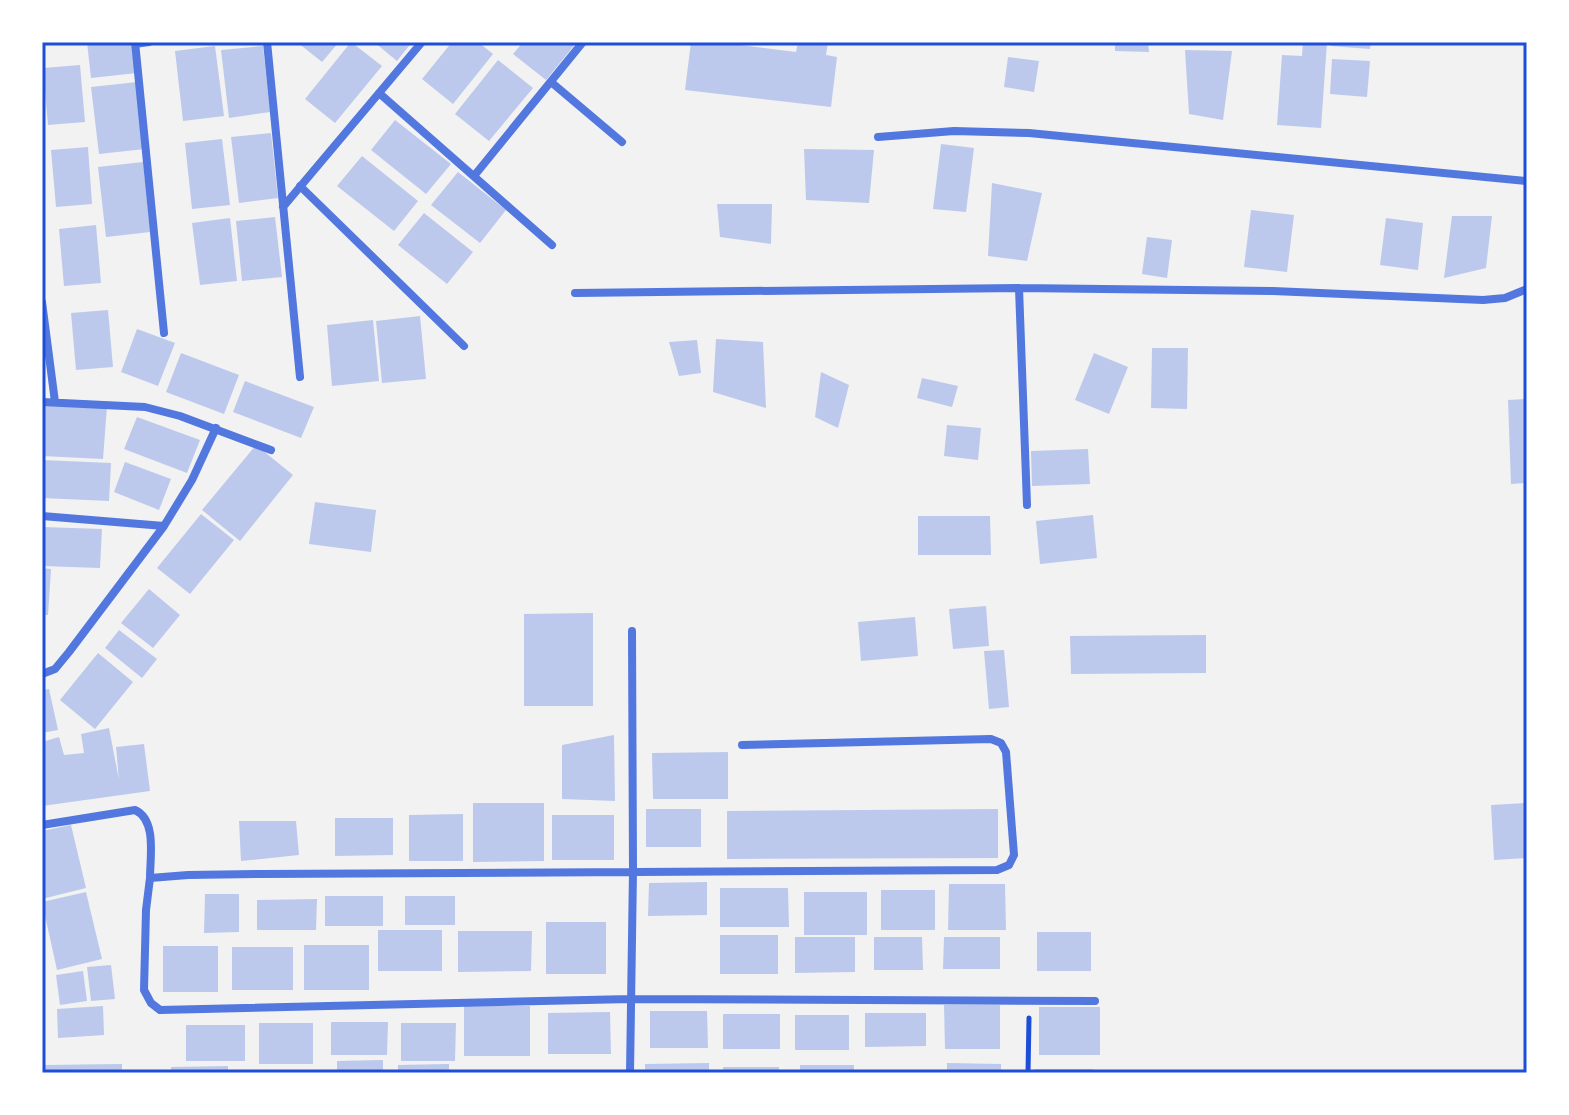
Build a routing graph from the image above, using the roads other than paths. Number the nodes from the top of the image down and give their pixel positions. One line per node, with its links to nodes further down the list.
1 (149, 42): 5 (street)
2 (267, 42): 13 (street)
3 (422, 42): 7 (street)
4 (583, 42): 6 (street)
5 (135, 43): 19 (street)
6 (551, 82): 9 (street); 10 (street)
7 (379, 93): 10 (street); 12 (street)
8 (878, 137): 11 (street)
9 (622, 142)
10 (474, 176): 14 (street)
11 (1527, 181)
12 (300, 186): 13 (street); 20 (street)
13 (283, 207): 21 (street)
14 (552, 245)
15 (1019, 288): 16 (street); 17 (street); 26 (street)
16 (1527, 289)
17 (575, 293)
18 (42, 302): 23 (street)
19 (164, 333)
20 (464, 346)
21 (300, 377)
22 (42, 402): 23 (street)
23 (55, 402): 24 (street)
24 (216, 428): 25 (street); 28 (street)
25 (271, 450)
26 (1027, 505)
27 (42, 516): 28 (street)
28 (164, 526): 30 (street)
29 (632, 631): 33 (street)
30 (42, 674)
31 (742, 745): 33 (street)
32 (42, 825): 34 (street)
33 (633, 871): 34 (street); 35 (street)
34 (150, 878): 35 (street)
35 (631, 999): 36 (street); 37 (street)
36 (1095, 1001)
37 (630, 1073)

